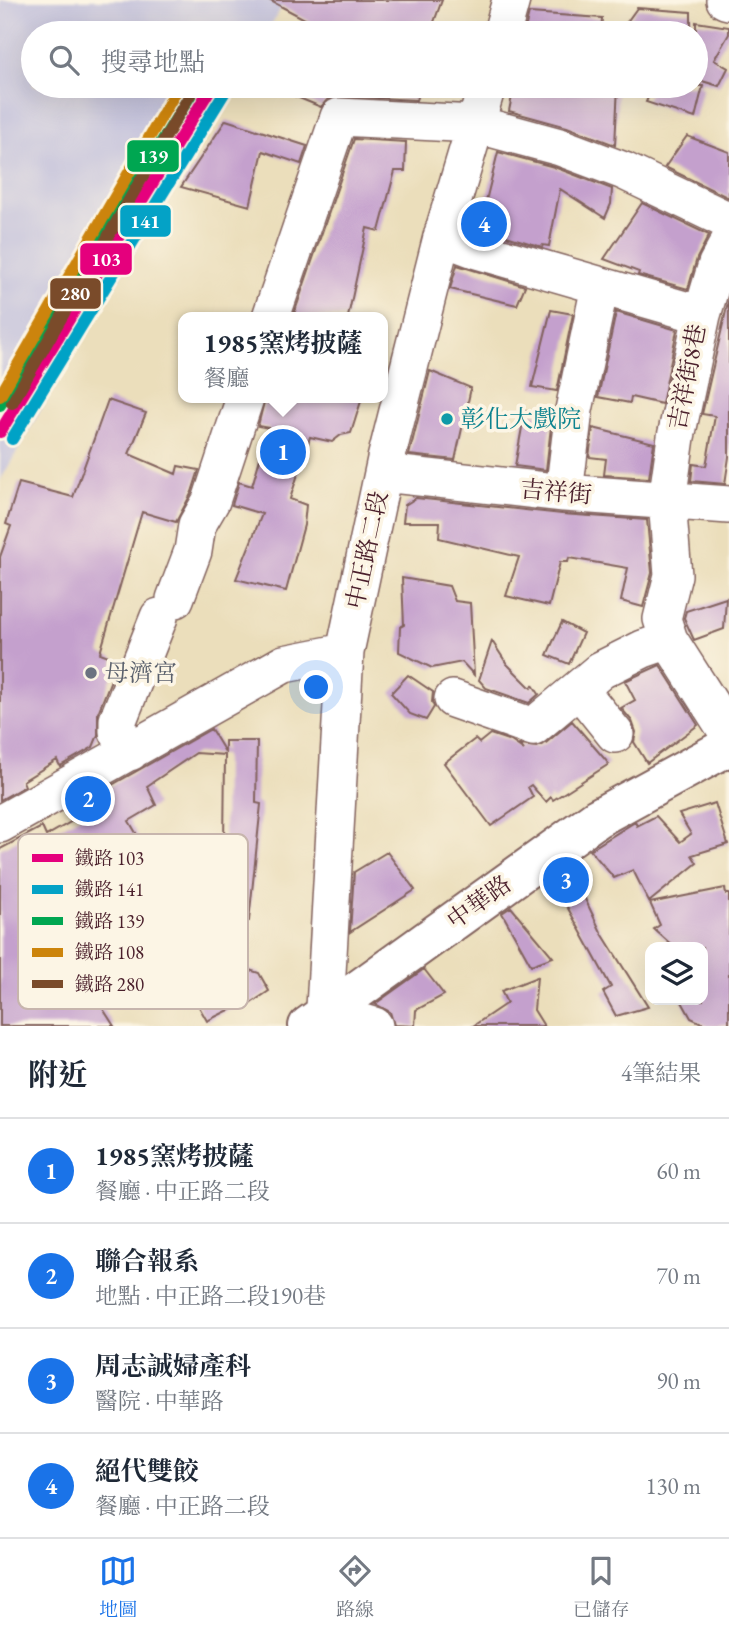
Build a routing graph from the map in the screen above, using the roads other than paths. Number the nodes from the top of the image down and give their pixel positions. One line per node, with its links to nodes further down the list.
1 (511, 0): 2 (street)
2 (505, 21)
3 (483, 98): 4 (street, 中正路二段)
4 (475, 124): 5 (street); 6 (street, 中正路二段); 9 (street)
5 (729, 221)
6 (442, 237): 8 (street, 吉祥街8巷); 12 (street, 中正路二段)
7 (729, 242): 10 (street)
8 (600, 286): 10 (street, 吉祥街8巷); 13 (street)
9 (273, 312)
10 (702, 315): 14 (street, 吉祥街8巷)
11 (243, 403): 23 (street)
12 (383, 473): 13 (street, 吉祥街); 17 (street, 中正路二段)
13 (564, 493): 14 (street, 吉祥街)
14 (667, 501): 15 (street, 吉祥街); 16 (street, 吉祥街8巷)
15 (729, 505)
16 (669, 640): 18 (street); 21 (street)
17 (345, 652): 23 (street); 25 (street, 中正路二段)
18 (579, 689): 19 (street); 20 (street)
19 (453, 699)
20 (615, 734)
21 (729, 734)
22 (729, 746): 25 (main road, 中華路)
23 (130, 752): 24 (street)
24 (0, 824)
25 (319, 1021): 26 (street)
26 (374, 1026)

